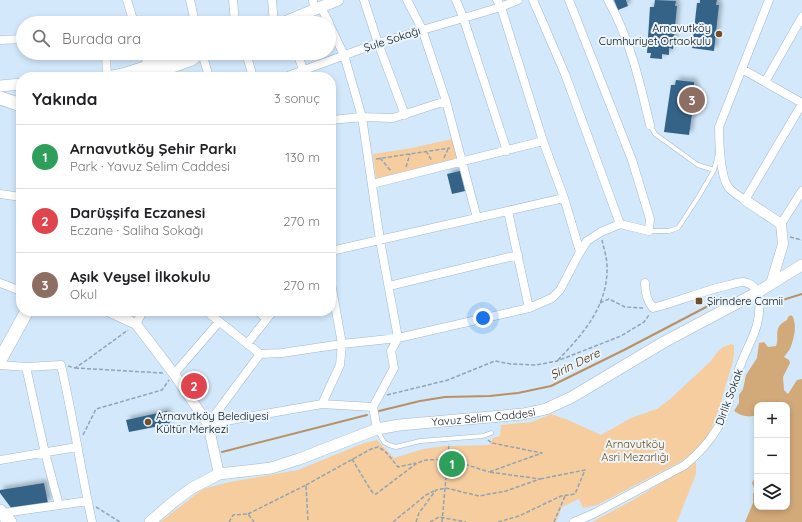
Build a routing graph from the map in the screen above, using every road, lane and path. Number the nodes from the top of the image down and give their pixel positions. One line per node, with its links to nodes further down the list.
1 (127, 0): 16 (street)
2 (190, 0): 17 (street)
3 (233, 0): 18 (street)
4 (272, 0): 19 (street)
5 (338, 0): 15 (main road)
6 (364, 0): 28 (street)
7 (407, 0): 24 (street)
8 (456, 0): 22 (street)
9 (518, 0): 14 (street, Şule Sokağı)
10 (533, 0): 80 (street)
11 (569, 0): 82 (street)
12 (608, 0): 58 (street)
13 (769, 0): 40 (street)
14 (499, 4): 22 (street, Şule Sokağı); 59 (street)
15 (316, 6): 20 (main road); 21 (street)
16 (132, 16)
17 (193, 16)
18 (234, 16)
19 (273, 16)
20 (297, 16)
21 (324, 16)
22 (463, 17): 24 (street, Şule Sokağı); 64 (street)
23 (802, 17): 48 (street)
24 (422, 29): 28 (street, Şule Sokağı); 52 (street)
25 (336, 38): 29 (street)
26 (16, 39): 27 (street)
27 (0, 40)
28 (378, 43): 29 (street, Şule Sokağı); 55 (street)
29 (344, 55): 30 (street, Şule Sokağı); 56 (street)
30 (336, 59)
31 (106, 60): 41 (street)
32 (146, 60): 39 (street)
33 (166, 60): 39 (main road)
34 (192, 60): 43 (main road)
35 (204, 60): 44 (street)
36 (248, 60): 45 (street)
37 (299, 60): 46 (street)
38 (334, 60): 47 (street, Şule Sokağı)
39 (148, 66): 42 (main road)
40 (742, 69): 48 (street); 62 (street)
41 (107, 72)
42 (129, 72)
43 (168, 72)
44 (208, 72)
45 (252, 72)
46 (304, 72)
47 (309, 72)
48 (765, 82): 54 (street)
49 (16, 84): 50 (main road)
50 (0, 86)
51 (0, 98): 53 (main road)
52 (446, 101): 55 (street); 60 (street)
53 (16, 103)
54 (802, 104): 77 (street)
55 (405, 114): 56 (street)
56 (362, 117): 57 (street); 67 (street)
57 (336, 120)
58 (650, 126): 71 (lane)
59 (543, 141): 64 (street); 76 (street)
60 (458, 146): 61 (path); 68 (street)
61 (448, 148): 63 (path); 63 (path)
62 (719, 148): 71 (lane); 77 (street)
63 (426, 151): 65 (path)
64 (507, 151): 68 (street)
65 (410, 154): 66 (path); 69 (path)
66 (380, 158): 67 (path); 70 (path)
67 (369, 160): 72 (street)
68 (463, 162): 72 (street); 79 (street)
69 (412, 166)
70 (398, 170)
71 (714, 170): 82 (lane)
72 (372, 184): 85 (street)
73 (802, 191): 81 (street)
74 (0, 194): 75 (street)
75 (16, 196)
76 (564, 198): 78 (street); 88 (street)
77 (745, 200): 81 (street)
78 (508, 211): 79 (street); 89 (street)
79 (477, 218): 85 (street)
80 (620, 224): 82 (street); 83 (street)
81 (781, 224): 84 (street)
82 (649, 231)
83 (601, 232): 88 (street); 97 (path)
84 (783, 235): 86 (path); 93 (street)
85 (380, 240): 87 (street); 94 (street)
86 (802, 240)
87 (336, 250)
88 (580, 252): 98 (street)
89 (518, 255): 94 (street); 98 (street)
90 (802, 265): 93 (main road, Yavuz Selim Caddesi)
91 (0, 283): 95 (street)
92 (645, 283): 99 (street)
93 (771, 284): 96 (main road, Yavuz Selim Caddesi)
94 (389, 286): 110 (street)
95 (16, 289)
96 (758, 292): 99 (street); 125 (main road, Yavuz Selim Caddesi); 160 (street, Dirlik Sokak)
97 (600, 303): 99 (path); 115 (path)
98 (529, 308): 110 (street)
99 (653, 308): 115 (path)
100 (336, 311): 112 (street)
101 (24, 316): 114 (main road)
102 (119, 316): 109 (street)
103 (140, 316): 109 (street)
104 (212, 316): 108 (street)
105 (263, 316): 107 (street)
106 (269, 316): 107 (street)
107 (266, 319): 111 (street)
108 (219, 322): 111 (street); 120 (street)
109 (136, 324): 119 (path); 120 (street)
110 (398, 338): 112 (street); 121 (street)
111 (247, 344): 113 (street)
112 (342, 344): 113 (street); 122 (street)
113 (260, 354): 124 (street)
114 (0, 360)
115 (557, 361): 121 (path)
116 (61, 364): 118 (street); 119 (path); 128 (street)
117 (0, 365): 118 (street)
118 (26, 367): 130 (street)
119 (75, 368): 120 (path)
120 (174, 374): 124 (street); 128 (path)
121 (379, 397): 123 (street)
122 (322, 404): 123 (street); 124 (street)
123 (373, 407): 125 (street)
124 (208, 424): 136 (street)
125 (377, 429): 127 (lane); 136 (main road, Yavuz Selim Caddesi)
126 (491, 433): 127 (lane)
127 (483, 436): 135 (path)
128 (77, 447): 130 (street); 142 (street)
129 (449, 447): 132 (path)
130 (45, 453): 133 (street); 143 (street)
131 (352, 459): 134 (path); 134 (path); 138 (path)
132 (449, 459): 134 (path); 135 (path); 139 (path)
133 (0, 460)
134 (417, 463)
135 (489, 472): 137 (path)
136 (220, 474): 149 (main road, Yavuz Selim Caddesi)
137 (540, 479): 139 (path); 141 (path)
138 (306, 485): 144 (path); 152 (path)
139 (446, 488): 140 (path); 146 (path)
140 (436, 490): 153 (path); 154 (path)
141 (565, 495): 158 (path); 159 (path)
142 (88, 501): 143 (street); 147 (street); 148 (path)
143 (59, 505): 145 (street)
144 (248, 514): 150 (path); 151 (path)
145 (4, 515)
146 (443, 517): 155 (path); 156 (path); 157 (path)
147 (92, 522)
148 (120, 522)
149 (150, 522)
150 (229, 522)
151 (254, 522)
152 (308, 522)
153 (393, 522)
154 (416, 522)
155 (430, 522)
156 (442, 522)
157 (466, 522)
158 (498, 522)
159 (554, 522)
160 (574, 522)

